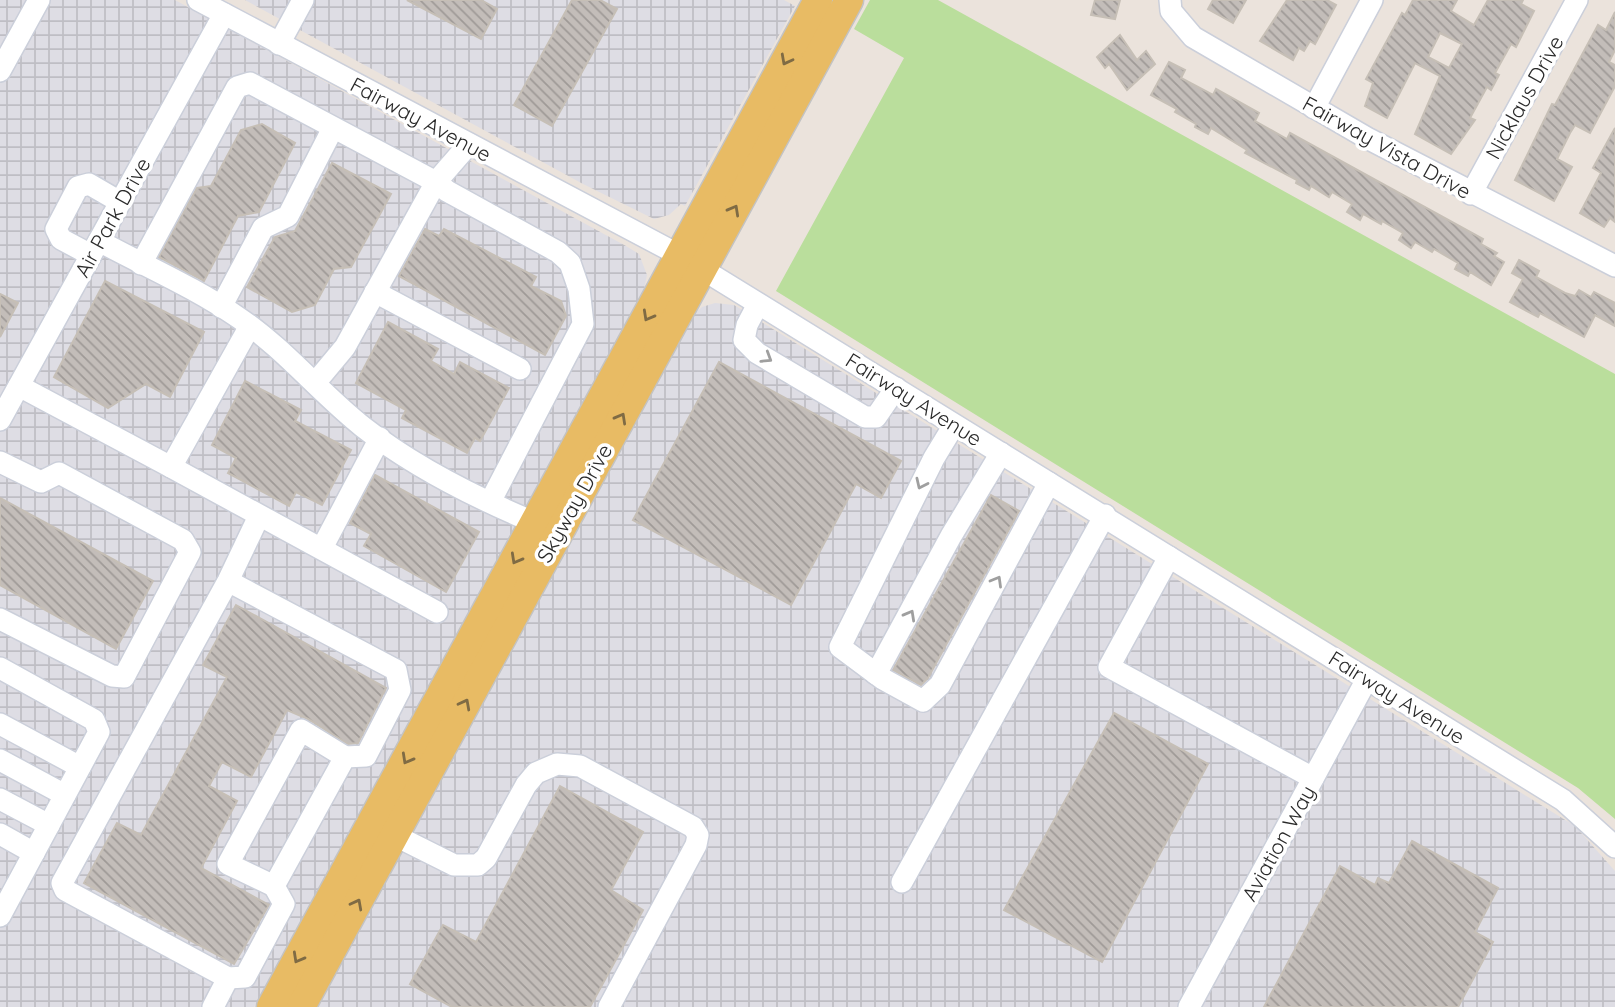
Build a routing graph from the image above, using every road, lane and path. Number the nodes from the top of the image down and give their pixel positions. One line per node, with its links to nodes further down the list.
1 (39, 0): 11 (street)
2 (198, 0): 9 (street, Fairway Avenue)
3 (818, 0): 19 (main road, Skyway Drive, one-way to 19)
4 (849, 0): 19 (main road, Skyway Drive, one-way to 4)
5 (1372, 0): 12 (street)
6 (1577, 0): 16 (street, Nicklaus Drive)
7 (295, 4): 10 (street)
8 (1170, 6): 12 (street, Fairway Vista Drive)
9 (224, 14): 10 (street, Fairway Avenue); 17 (street, Air Park Drive)
10 (279, 44): 14 (street, Fairway Avenue)
11 (0, 72)
12 (1314, 107): 16 (street, Fairway Vista Drive)
13 (333, 128): 15 (street); 20 (street); 24 (street)
14 (470, 144): 15 (street); 19 (street, Fairway Avenue)
15 (436, 182): 22 (street); 37 (street)
16 (1471, 194): 21 (street, Fairway Vista Drive)
17 (120, 202): 18 (street, Air Park Drive); 18 (street)
18 (95, 248): 20 (street); 28 (street, Air Park Drive)
19 (691, 263): 23 (street, Fairway Avenue); 40 (main road, Skyway Drive, one-way to 40); 58 (main road, Skyway Drive, one-way to 19)
20 (141, 264): 24 (street)
21 (1615, 266)
22 (375, 292): 26 (street); 27 (street)
23 (758, 304): 29 (street, Fairway Avenue); 29 (street, one-way to 29)
24 (221, 307): 25 (street)
25 (250, 326): 27 (street); 35 (street)
26 (520, 369)
27 (316, 383): 32 (street)
28 (19, 386): 30 (street, Air Park Drive); 35 (street)
29 (895, 388): 31 (street, Fairway Avenue)
30 (0, 420)
31 (954, 425): 33 (street, Fairway Avenue); 47 (street, one-way to 47)
32 (380, 438): 37 (street); 41 (street)
33 (1001, 453): 36 (street, Fairway Avenue); 47 (street, one-way to 33)
34 (0, 461): 45 (street)
35 (171, 467): 38 (street)
36 (1049, 483): 39 (street, Fairway Avenue); 47 (street, one-way to 36)
37 (489, 502): 40 (street)
38 (259, 516): 41 (street); 43 (street)
39 (1104, 516): 42 (street, Fairway Avenue); 61 (street)
40 (536, 523): 67 (main road, Skyway Drive, one-way to 67)
41 (322, 548): 44 (street)
42 (1169, 557): 48 (street, Fairway Avenue); 53 (street)
43 (228, 581): 50 (street); 65 (street)
44 (437, 611)
45 (0, 619)
46 (0, 668): 52 (street)
47 (876, 674)
48 (1367, 679): 53 (street, Aviation Way); 59 (street, Fairway Avenue)
49 (0, 724): 52 (street)
50 (345, 757): 62 (street); 62 (street)
51 (0, 760): 54 (street)
52 (80, 767): 54 (street)
53 (1313, 778): 70 (street, Aviation Way)
54 (65, 795): 56 (street)
55 (0, 799): 56 (street)
56 (49, 825): 60 (street)
57 (0, 834): 60 (street)
58 (394, 835): 68 (main road, Skyway Drive, one-way to 58); 69 (street)
59 (1611, 842)
60 (34, 852): 63 (street)
61 (902, 882)
62 (274, 886): 65 (street)
63 (6, 889): 64 (street)
64 (0, 916)
65 (228, 978): 66 (street)
66 (213, 1007)
67 (271, 1007)
68 (301, 1007)
69 (609, 1007)
70 (1189, 1007)

